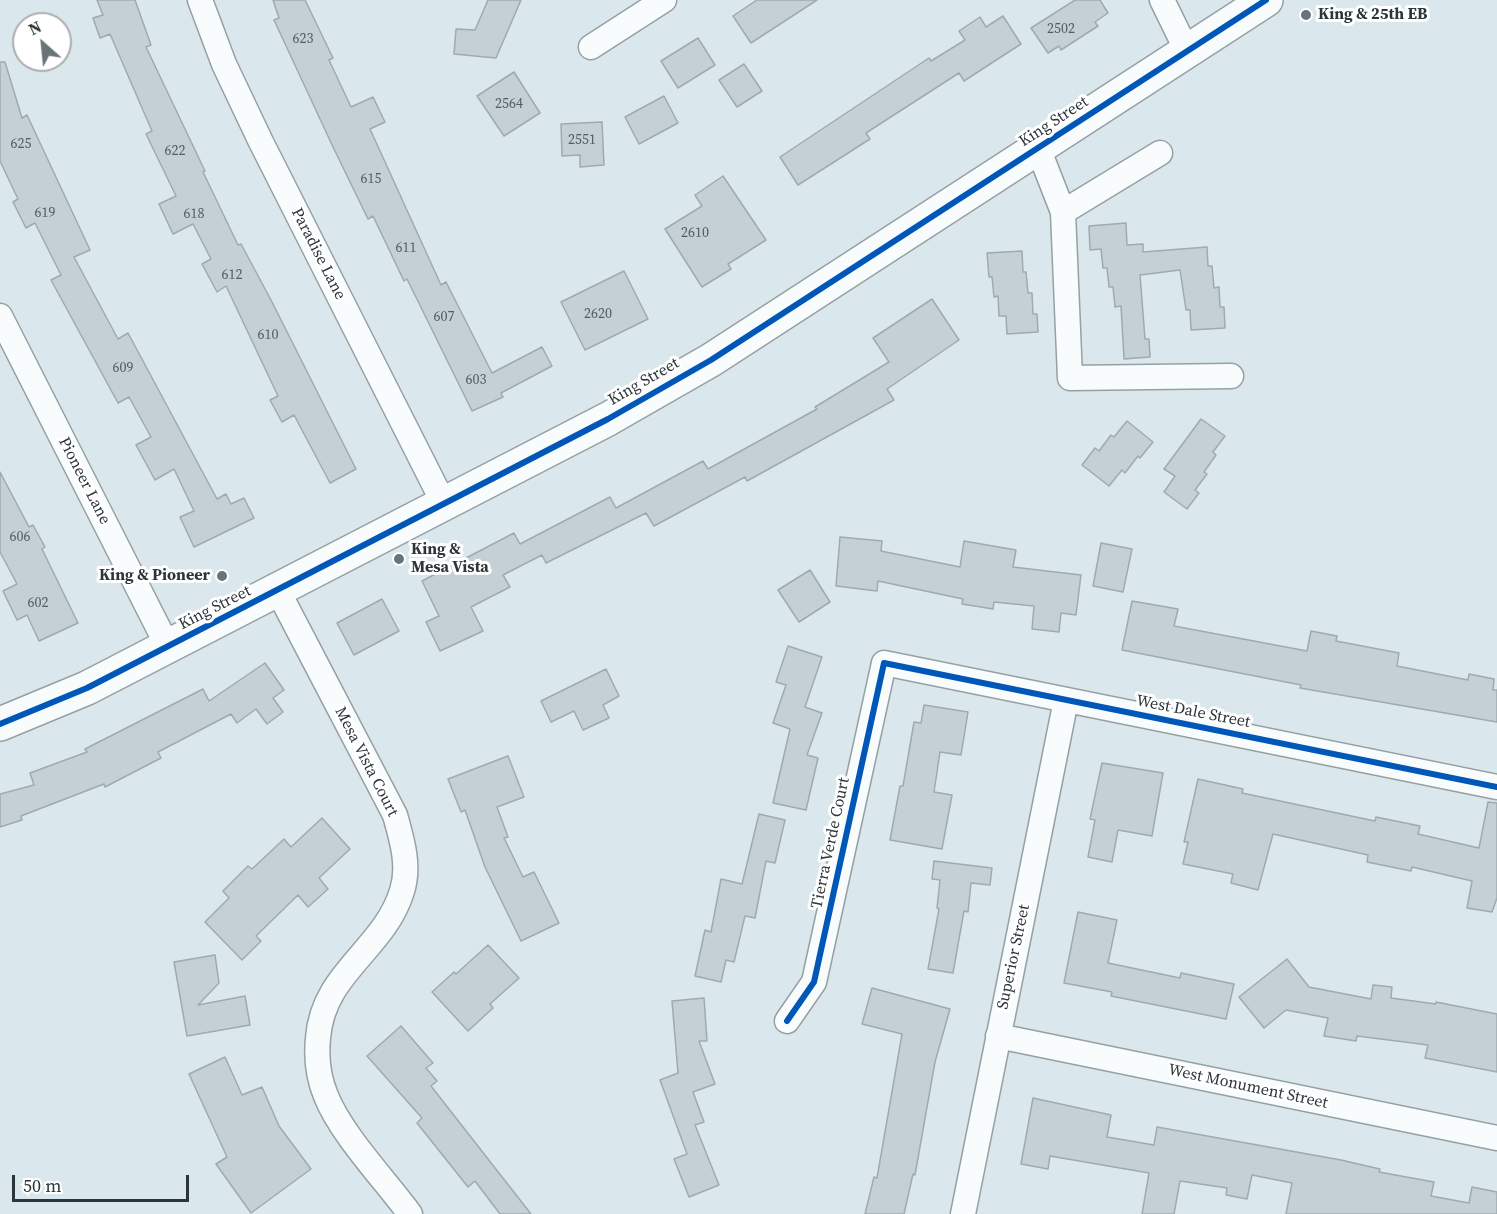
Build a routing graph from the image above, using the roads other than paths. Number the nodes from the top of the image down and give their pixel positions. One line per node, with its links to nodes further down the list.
1 (200, 0): 12 (street, Paradise Lane)
2 (664, 0): 5 (street)
3 (1162, 0): 6 (street)
4 (1266, 0): 6 (street, King Street)
5 (591, 48)
6 (1187, 51): 7 (street, King Street)
7 (1038, 148): 9 (street); 12 (street, King Street)
8 (1160, 153): 9 (street)
9 (1063, 212): 11 (street)
10 (0, 316): 14 (street, Pioneer Lane)
11 (1231, 376)
12 (444, 504): 13 (street, King Street)
13 (278, 591): 14 (street, King Street); 22 (street, Mesa Vista Court)
14 (168, 647): 17 (street, King Street)
15 (884, 663): 16 (street, West Dale Street); 19 (street, Tierra Verde Court)
16 (1066, 700): 18 (street, West Dale Street); 20 (street, Superior Street)
17 (0, 724)
18 (1497, 788)
19 (787, 1021)
20 (998, 1036): 21 (street, West Monument Street); 23 (street, Superior Street)
21 (1497, 1138)
22 (411, 1214)
23 (963, 1214)

